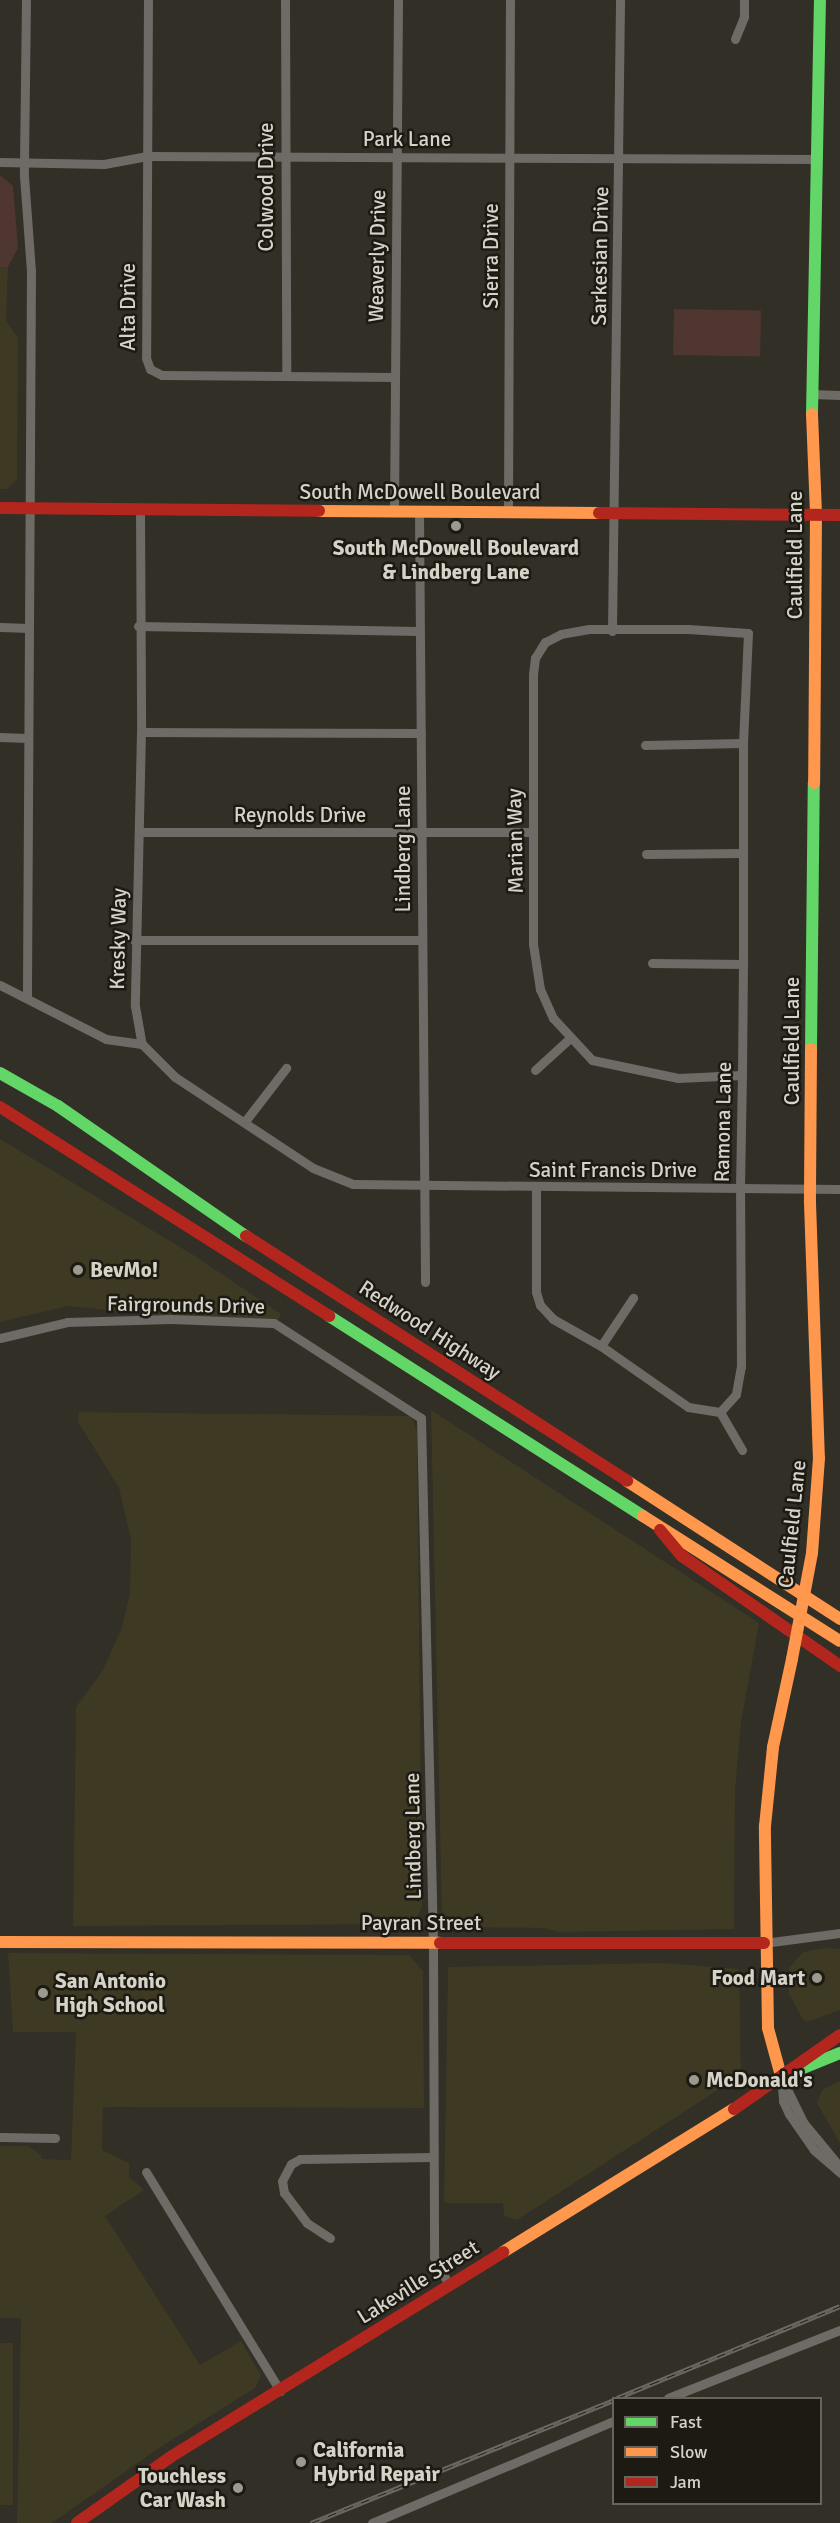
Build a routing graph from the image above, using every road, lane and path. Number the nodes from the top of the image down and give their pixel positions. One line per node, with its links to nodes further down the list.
1 (27, 0): 17 (street)
2 (148, 0): 10 (street, Alta Drive)
3 (285, 0): 12 (street, Colwood Drive)
4 (398, 0): 13 (street, Weaverly Drive)
5 (510, 0): 11 (street, Sierra Drive)
6 (620, 0): 14 (street, Sarkesian Drive)
7 (744, 0): 9 (street)
8 (820, 0): 15 (main road, Caulfield Lane)
9 (735, 39)
10 (147, 156): 12 (street, Park Lane); 17 (street, Park Lane); 18 (street, Alta Drive)
11 (509, 156): 13 (street, Park Lane); 14 (street, Park Lane); 27 (street, Sierra Drive)
12 (284, 157): 13 (street, Park Lane); 18 (street, Colwood Drive)
13 (396, 157): 19 (street, Weaverly Drive)
14 (619, 158): 15 (street, Park Lane); 28 (street, Sarkesian Drive)
15 (814, 159): 20 (main road, Caulfield Lane)
16 (0, 162): 17 (street, Park Lane)
17 (24, 163): 23 (street)
18 (286, 375): 19 (street, Alta Drive)
19 (394, 377): 25 (street, Weaverly Drive)
20 (811, 394): 21 (street); 29 (main road, Caulfield Lane)
21 (840, 395)
22 (0, 508): 23 (main road, South McDowell Boulevard)
23 (29, 508): 24 (main road, South McDowell Boulevard); 33 (street)
24 (140, 510): 25 (main road, South McDowell Boulevard); 31 (street, Kresky Way)
25 (394, 512): 26 (main road, South McDowell Boulevard)
26 (419, 512): 27 (main road, South McDowell Boulevard); 34 (street, Lindberg Lane)
27 (508, 512): 28 (main road, South McDowell Boulevard)
28 (612, 513): 29 (main road, South McDowell Boulevard); 35 (street)
29 (816, 514): 30 (main road, South McDowell Boulevard); 64 (main road, Caulfield Lane)
30 (840, 515)
31 (138, 626): 34 (street); 36 (street, Kresky Way)
32 (0, 627): 33 (street)
33 (29, 628): 39 (street)
34 (418, 631): 37 (street, Lindberg Lane)
35 (612, 631): 40 (street, Ramona Lane); 43 (street, Marian Way)
36 (141, 732): 37 (street); 42 (street, Kresky Way)
37 (421, 733): 44 (street, Lindberg Lane)
38 (0, 737): 39 (street)
39 (28, 738): 52 (street)
40 (743, 743): 41 (street); 45 (street, Ramona Lane)
41 (645, 745)
42 (140, 832): 44 (street, Reynolds Drive); 47 (street, Kresky Way)
43 (532, 832): 44 (street, Reynolds Drive); 53 (street, Marian Way)
44 (423, 834): 48 (street, Lindberg Lane)
45 (742, 853): 46 (street); 50 (street, Ramona Lane)
46 (646, 854)
47 (134, 940): 48 (street); 54 (street, Kresky Way)
48 (420, 940): 61 (street, Lindberg Lane)
49 (652, 963): 50 (street)
50 (743, 964): 58 (street, Ramona Lane)
51 (0, 985): 52 (street)
52 (27, 996): 54 (street)
53 (570, 1038): 56 (street); 58 (street, Marian Way)
54 (142, 1044): 60 (street)
55 (286, 1068): 60 (street)
56 (535, 1070)
57 (0, 1073): 74 (main road, Redwood Highway)
58 (742, 1075): 63 (street, Ramona Lane)
59 (0, 1107): 73 (main road, Redwood Highway)
60 (246, 1120): 61 (street)
61 (422, 1187): 62 (street, Saint Francis Drive); 66 (street, Lindberg Lane)
62 (536, 1188): 63 (street, Saint Francis Drive); 69 (street)
63 (740, 1188): 64 (street, Saint Francis Drive); 70 (street, Ramona Lane)
64 (810, 1188): 65 (street, Saint Francis Drive); 80 (main road, Caulfield Lane, bridge)
65 (840, 1189)
66 (425, 1282)
67 (633, 1298): 69 (street)
68 (0, 1338): 71 (street, Fairgrounds Drive)
69 (601, 1346): 70 (street)
70 (720, 1412): 72 (street)
71 (421, 1418): 79 (street, Lindberg Lane)
72 (742, 1450)
73 (650, 1517): 75 (main road, Redwood Highway); 76 (main road)
74 (840, 1618)
75 (840, 1641)
76 (840, 1666)
77 (840, 1933): 80 (street, Payran Street)
78 (0, 1942): 79 (main road, Payran Street)
79 (432, 1943): 80 (main road, Payran Street); 86 (street, Lindberg Lane)
80 (764, 1943): 83 (main road, Caulfield Lane)
81 (840, 2035): 83 (main road, Lakeville Street)
82 (840, 2053): 83 (main road, Lakeville Street)
83 (781, 2076): 87 (street, Caulfield Lane); 89 (street, Caulfield Lane); 91 (main road, Lakeville Street)
84 (0, 2138): 85 (street)
85 (54, 2138)
86 (433, 2157): 90 (street); 91 (street, Lindberg Lane)
87 (840, 2167)
88 (146, 2172): 93 (street)
89 (840, 2173)
90 (330, 2238)
91 (449, 2285): 93 (main road, Lakeville Street)
92 (840, 2330): 94 (street)
93 (280, 2391): 96 (main road, Lakeville Street)
94 (671, 2397)
95 (612, 2422): 97 (street)
96 (77, 2523)
97 (372, 2523)

